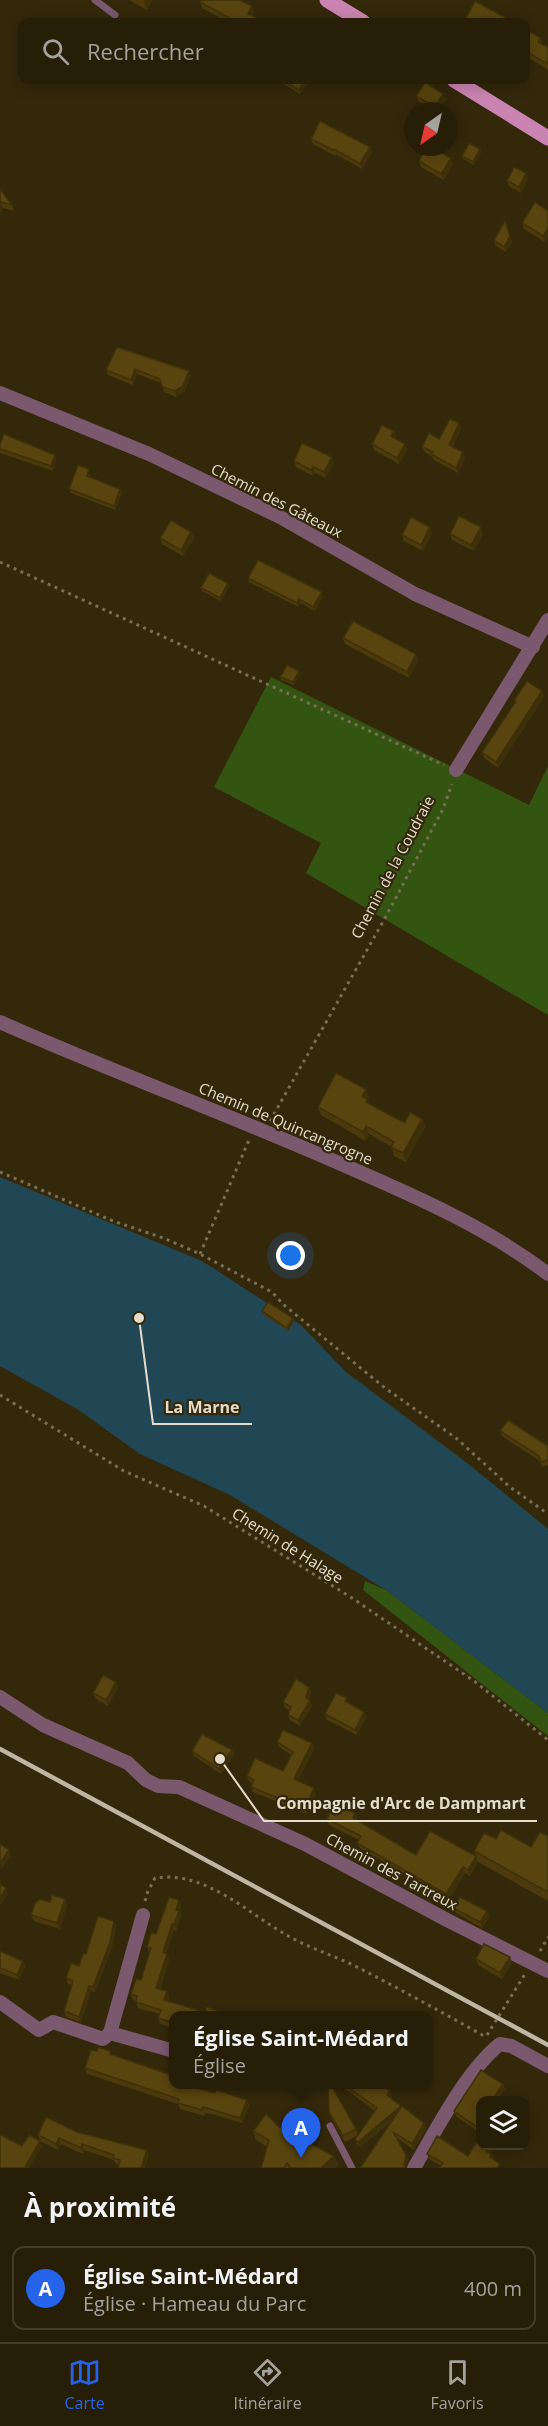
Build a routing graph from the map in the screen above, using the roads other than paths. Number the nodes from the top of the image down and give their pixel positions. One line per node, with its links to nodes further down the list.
1 (95, 0): 3 (lane)
2 (327, 0): 4 (main road)
3 (115, 15)
4 (356, 18)
5 (460, 84): 6 (main road)
6 (548, 138)
7 (0, 393): 9 (street, Chemin des Gâteaux)
8 (548, 620): 9 (street)
9 (533, 647): 10 (street)
10 (456, 770)
11 (0, 1022): 12 (street, Chemin de Quincangrogne)
12 (548, 1274)
13 (0, 1697): 15 (street, Chemin des Tartreux)
14 (142, 1915): 17 (street)
15 (546, 1967)
16 (0, 2002): 17 (street)
17 (110, 2033): 18 (street)
18 (169, 2050)
19 (548, 2066): 22 (street)
20 (330, 2126): 21 (lane)
21 (352, 2168)
22 (414, 2168)

